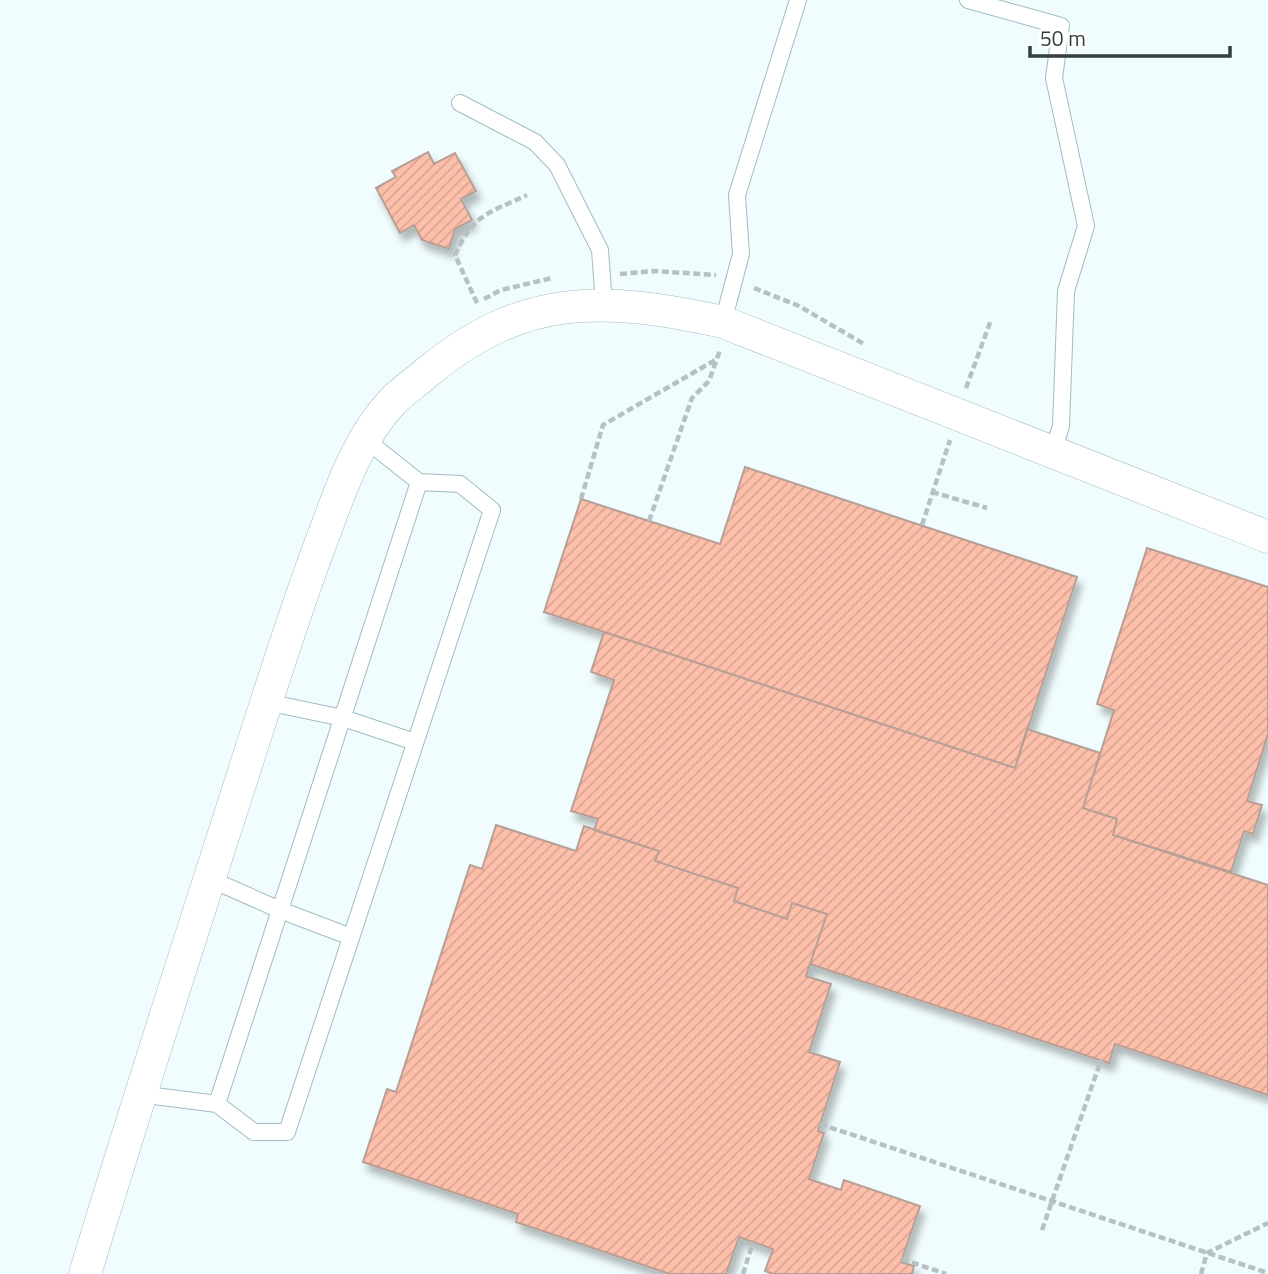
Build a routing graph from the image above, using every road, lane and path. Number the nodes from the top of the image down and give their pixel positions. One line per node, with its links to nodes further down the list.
1 (798, 0): 5 (lane)
2 (968, 0): 15 (lane)
3 (460, 103): 6 (lane)
4 (527, 195): 7 (path)
5 (734, 281): 6 (path); 9 (lane); 10 (path)
6 (603, 290): 7 (path); 9 (street); 14 (street)
7 (477, 303): 8 (path)
8 (466, 312)
9 (726, 323): 11 (path); 15 (street)
10 (865, 345)
11 (717, 359): 18 (path); 20 (path)
12 (954, 381): 13 (path)
13 (978, 391)
14 (366, 440): 16 (lane); 22 (street)
15 (1053, 452): 21 (street)
16 (419, 482): 23 (lane); 24 (lane)
17 (932, 492): 19 (path)
18 (581, 499)
19 (987, 508)
20 (649, 521)
21 (1268, 537)
22 (267, 702): 23 (lane); 25 (street)
23 (343, 718): 24 (lane); 26 (lane)
24 (415, 743): 27 (lane)
25 (210, 879): 26 (lane); 29 (street)
26 (280, 910): 27 (lane); 30 (lane)
27 (351, 937): 30 (lane)
28 (1101, 1060): 32 (path)
29 (139, 1094): 30 (lane); 39 (street)
30 (217, 1104)
31 (820, 1124): 32 (path)
32 (1054, 1201): 34 (path); 36 (path)
33 (1268, 1223): 36 (path)
34 (1042, 1230)
35 (753, 1242): 40 (path)
36 (1207, 1253): 38 (path); 42 (path)
37 (902, 1259): 41 (path)
38 (1268, 1273)
39 (85, 1274)
40 (743, 1274)
41 (946, 1274)
42 (1201, 1274)

